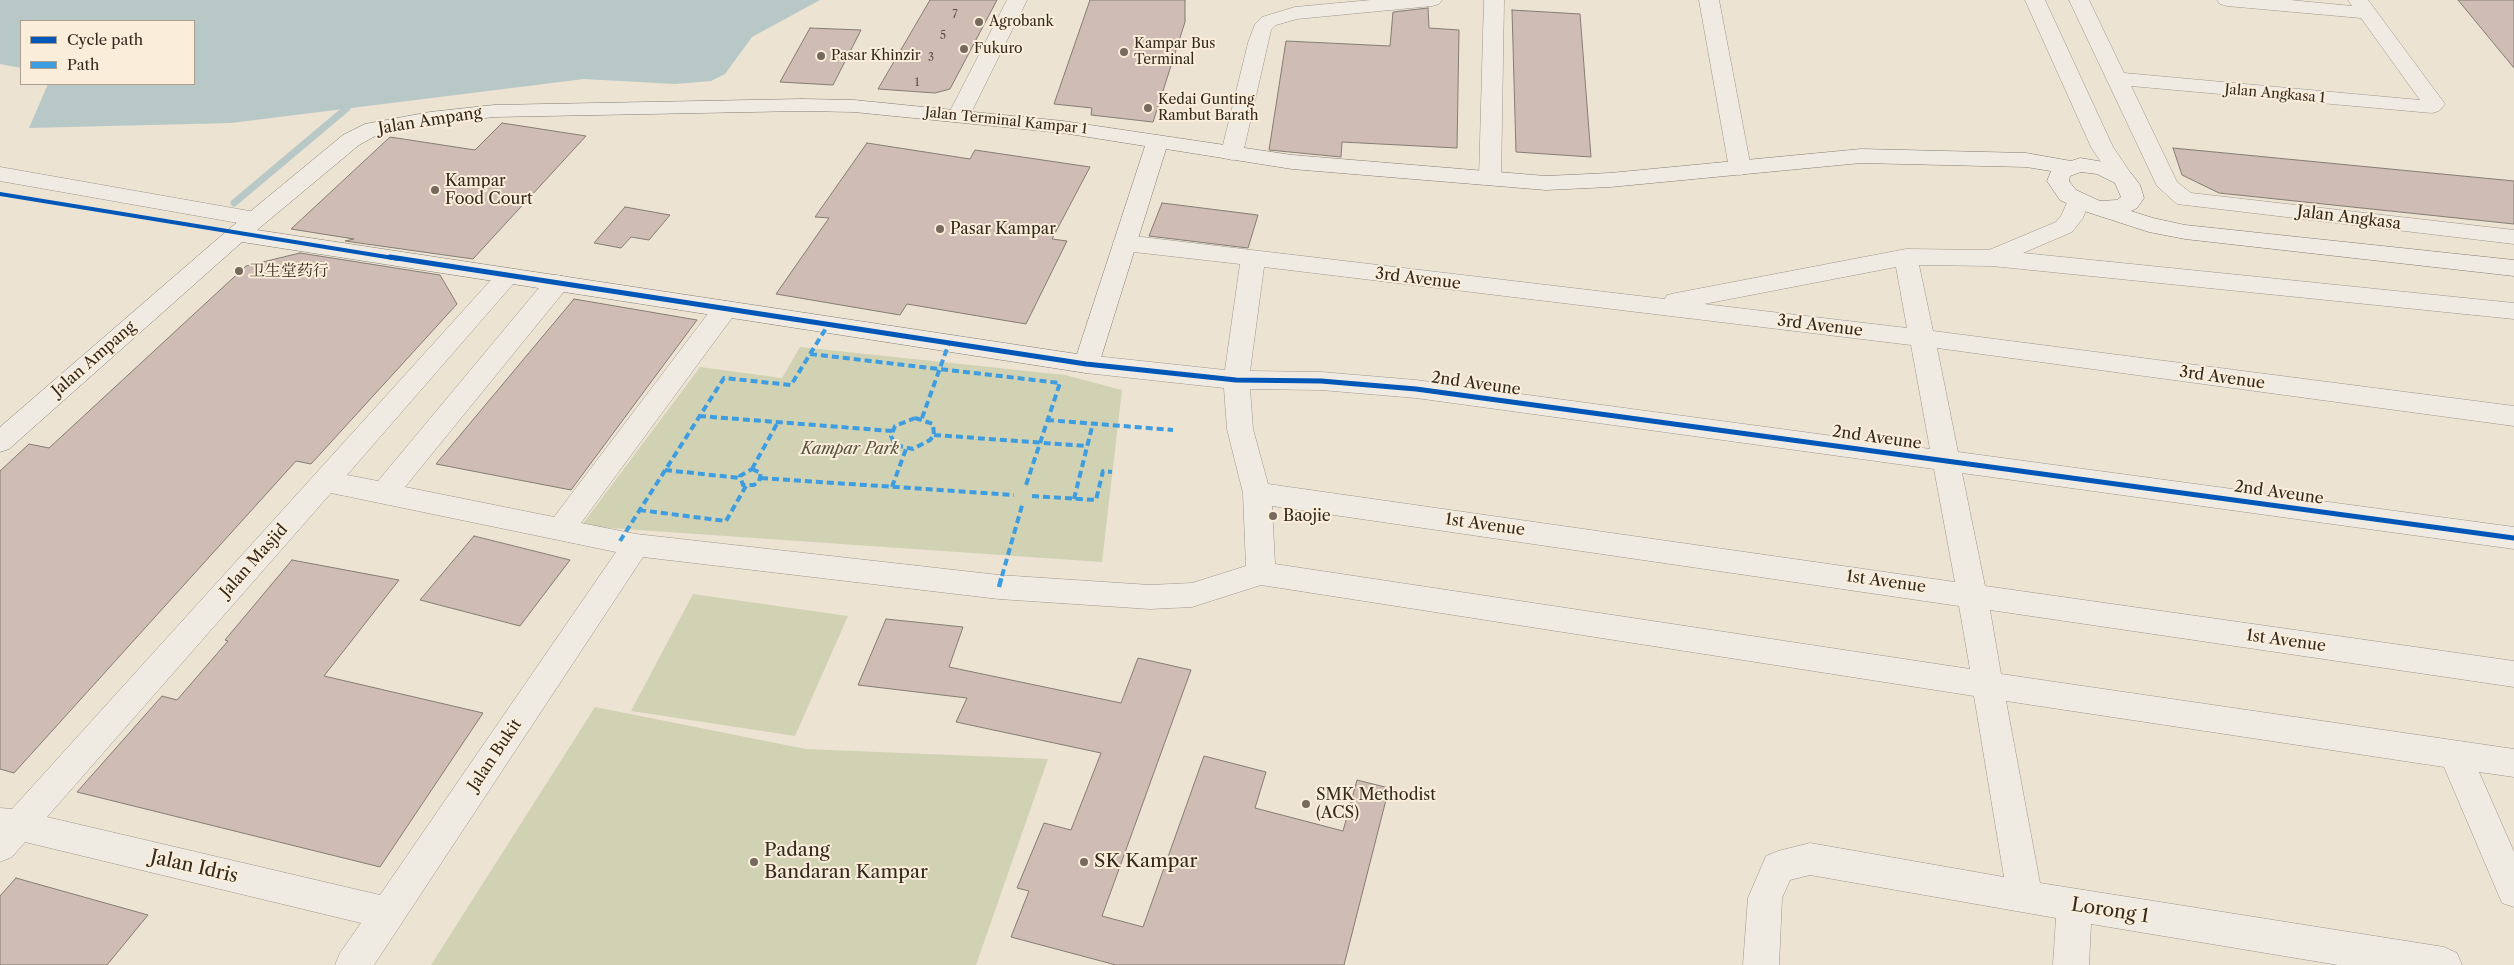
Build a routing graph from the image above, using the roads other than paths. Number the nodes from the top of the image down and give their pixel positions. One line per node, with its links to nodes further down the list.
1 (1017, 0): 11 (street)
2 (1432, 0): 14 (street)
3 (1494, 0): 18 (street)
4 (1709, 0): 15 (street)
5 (2035, 0): 12 (street)
6 (2079, 0): 9 (street)
7 (2227, 0): 8 (street)
8 (2362, 6): 9 (street, Jalan Angkasa 1)
9 (2118, 79): 23 (street, Jalan Angkasa)
10 (854, 106): 11 (street, Jalan Terminal Kampar 1); 24 (street, Jalan Ampang)
11 (959, 115): 13 (street, Jalan Terminal Kampar 1)
12 (2092, 128): 16 (street); 19 (street)
13 (1158, 140): 14 (street, Jalan Terminal Kampar 1); 27 (street)
14 (1232, 153): 18 (street, Jalan Terminal Kampar 1)
15 (1740, 168): 16 (street, Jalan Terminal Kampar 1); 18 (street, Jalan Terminal Kampar 1)
16 (2069, 171): 19 (street, Jalan Terminal Kampar 1); 21 (street)
17 (0, 174): 24 (street)
18 (1490, 178)
19 (2128, 185): 22 (street); 25 (street)
20 (0, 194): 24 (street)
21 (2078, 201): 22 (street); 29 (street)
22 (2101, 208): 25 (street)
23 (2414, 225): 26 (street, Jalan Angkasa); 30 (street)
24 (246, 226): 33 (street, 2nd Aveune); 42 (street, Jalan Ampang)
25 (2212, 234): 30 (street)
26 (2514, 237)
27 (1125, 243): 31 (street, 3rd Avenue); 39 (street)
28 (1906, 257): 29 (street); 35 (street); 38 (street)
29 (1992, 258): 37 (street)
30 (2431, 258): 32 (street)
31 (1253, 259): 35 (street, 3rd Avenue); 40 (street)
32 (2514, 268)
33 (508, 276): 34 (street, 2nd Aveune); 44 (street, Jalan Masjid)
34 (557, 283): 36 (street, 2nd Aveune); 45 (street)
35 (1649, 306): 38 (street, 3rd Avenue)
36 (725, 309): 39 (street, 2nd Aveune); 47 (street)
37 (2514, 311)
38 (1922, 338): 41 (street, 3rd Avenue); 43 (street)
39 (1086, 364): 40 (street, 2nd Aveune)
40 (1236, 380): 43 (street, 2nd Aveune); 46 (street)
41 (2514, 416)
42 (0, 442)
43 (1946, 460): 48 (street, 2nd Aveune); 51 (street)
44 (325, 481): 45 (street); 56 (street, Jalan Masjid)
45 (384, 493): 47 (street)
46 (1257, 493): 50 (street); 51 (street, 1st Avenue)
47 (561, 529): 49 (street)
48 (2514, 538)
49 (636, 545): 50 (street); 60 (street, Jalan Bukit)
50 (1261, 573): 53 (street)
51 (1972, 594): 52 (street, 1st Avenue); 53 (street)
52 (2514, 674)
53 (1988, 685): 54 (street); 58 (street)
54 (2455, 754): 55 (street); 57 (street)
55 (2514, 763)
56 (6, 831): 60 (street, Jalan Idris)
57 (2514, 892)
58 (2025, 897): 59 (street, Lorong 1); 63 (street, Lorong 1)
59 (2074, 905): 61 (street, Lorong 1); 64 (street)
60 (388, 913): 62 (street, Jalan Bukit)
61 (2368, 958): 65 (street, Lorong 1)
62 (353, 965)
63 (1761, 965)
64 (2071, 965)
65 (2444, 965)

